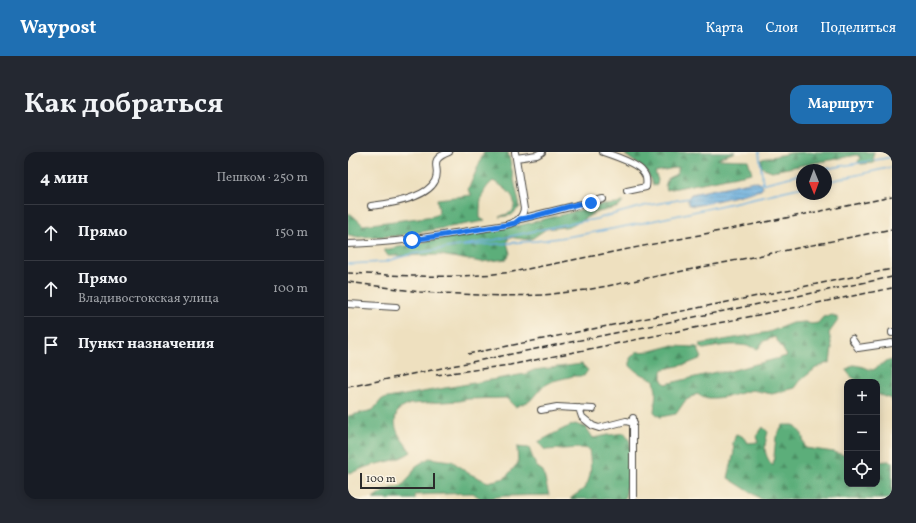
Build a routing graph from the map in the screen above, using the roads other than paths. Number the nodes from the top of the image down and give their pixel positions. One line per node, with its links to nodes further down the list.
1 (449, 152): 7 (street)
2 (542, 152): 4 (street)
3 (603, 152): 5 (street)
4 (515, 155): 8 (street)
5 (627, 191)
6 (603, 200): 8 (street)
7 (371, 206)
8 (520, 219): 9 (street)
9 (348, 244)
10 (348, 304): 11 (street)
11 (396, 307)
12 (852, 339): 13 (street)
13 (892, 342)
14 (579, 408): 15 (street); 16 (street); 17 (street)
15 (593, 408)
16 (541, 410)
17 (633, 499)

